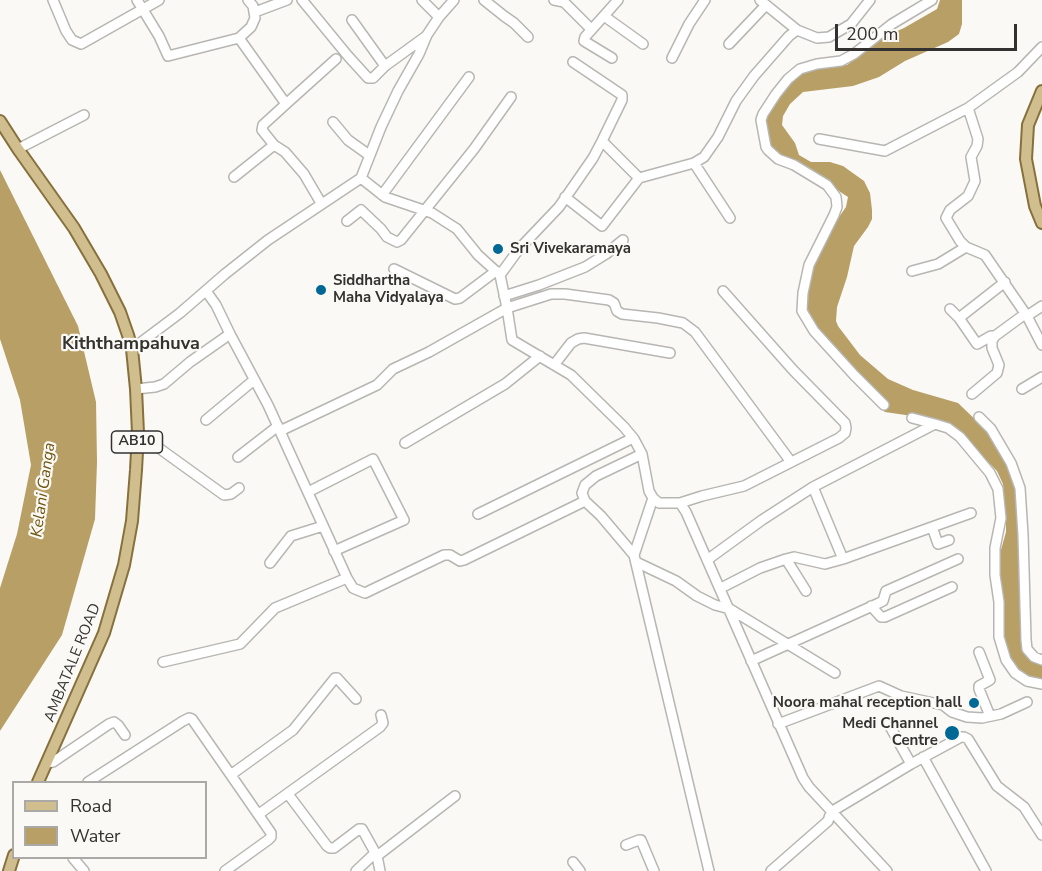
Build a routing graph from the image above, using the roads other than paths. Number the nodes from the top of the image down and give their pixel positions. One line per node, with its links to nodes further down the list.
1 (53, 0): 16 (street)
2 (137, 0): 16 (street)
3 (159, 0): 16 (street)
4 (248, 0): 17 (street)
5 (302, 0): 33 (street)
6 (422, 0): 19 (street)
7 (454, 0): 19 (street)
8 (484, 0): 24 (street)
9 (554, 0): 21 (street)
10 (618, 0): 18 (street)
11 (705, 0): 30 (street)
12 (870, 0): 22 (street)
13 (932, 0): 84 (street)
14 (281, 1): 17 (street)
15 (763, 2): 22 (street); 27 (street)
16 (143, 9): 25 (street)
17 (255, 12): 25 (street)
18 (604, 16): 21 (street); 26 (street)
19 (439, 17): 23 (street)
20 (352, 20): 33 (street)
21 (591, 29): 29 (street)
22 (797, 30): 47 (street)
23 (427, 35): 33 (street); 46 (street)
24 (528, 37)
25 (239, 38): 37 (street)
26 (643, 44)
27 (729, 44)
28 (1042, 46): 38 (street)
29 (612, 58)
30 (672, 58)
31 (336, 59): 37 (street)
32 (573, 62): 43 (street)
33 (385, 66)
34 (469, 77): 51 (street)
35 (1042, 91): 57 (main road)
36 (511, 97): 54 (street)
37 (286, 104): 44 (street)
38 (968, 108): 42 (street); 59 (street)
39 (84, 116): 45 (street)
40 (0, 121): 45 (main road, AMBATALE ROAD / AB10)
41 (333, 122): 46 (street)
42 (819, 138)
43 (602, 141): 50 (street); 52 (street)
44 (274, 145): 48 (street); 53 (street)
45 (18, 149): 75 (main road, AMBATALE ROAD / AB10)
46 (369, 155): 49 (street)
47 (694, 164): 50 (street); 55 (street)
48 (234, 177)
49 (361, 178): 51 (street); 53 (street)
50 (639, 178): 52 (street)
51 (382, 195): 54 (street)
52 (565, 196): 62 (street)
53 (321, 203): 64 (street)
54 (425, 211): 56 (street); 62 (street)
55 (730, 218)
56 (347, 221)
57 (1042, 223)
58 (623, 240): 66 (street)
59 (966, 247): 61 (street); 63 (street)
60 (394, 269): 62 (street)
61 (912, 271)
62 (498, 273): 66 (street)
63 (1005, 282): 70 (street); 71 (street)
64 (206, 291): 72 (street); 75 (street)
65 (723, 291): 95 (street)
66 (504, 296): 68 (street)
67 (1042, 306): 70 (street)
68 (507, 308): 77 (street); 89 (street); 95 (street)
69 (950, 309): 71 (street)
70 (1026, 315): 73 (street); 74 (street)
71 (959, 318): 73 (street)
72 (230, 334): 80 (street); 81 (street)
73 (995, 336): 83 (street)
74 (1042, 345)
75 (132, 349): 81 (main road, AMBATALE ROAD / AB10)
76 (670, 353): 78 (street)
77 (540, 356): 78 (street); 92 (street)
78 (554, 365): 91 (street)
79 (1042, 377): 82 (street)
80 (254, 380): 87 (street); 89 (street)
81 (136, 389): 90 (main road, AMBATALE ROAD / AB10)
82 (1022, 389)
83 (972, 394)
84 (884, 405)
85 (979, 417): 122 (street)
86 (912, 418): 88 (street)
87 (206, 420)
88 (935, 424): 96 (street); 126 (street)
89 (279, 429): 94 (street); 98 (street)
90 (138, 433): 97 (street); 136 (main road, AMBATALE ROAD / AB10)
91 (633, 438): 93 (street); 103 (street)
92 (405, 443)
93 (642, 454): 99 (street); 100 (street)
94 (238, 457)
95 (791, 462): 101 (street)
96 (813, 487): 110 (street); 111 (street)
97 (239, 488)
98 (308, 492): 104 (street); 107 (street)
99 (653, 498): 101 (street); 108 (street)
100 (585, 501): 108 (street); 114 (street)
101 (680, 503): 111 (street)
102 (971, 513): 105 (street)
103 (478, 514)
104 (323, 526): 107 (street); 113 (street)
105 (932, 527): 106 (street); 110 (street)
106 (949, 540)
107 (334, 551): 114 (street)
108 (635, 559): 119 (street); 156 (street)
109 (786, 559): 110 (street); 116 (street); 117 (street)
110 (843, 559)
111 (707, 560): 116 (street)
112 (958, 560): 118 (street)
113 (270, 563)
114 (347, 578): 124 (street)
115 (952, 587): 118 (street)
116 (721, 588): 119 (street)
117 (806, 591)
118 (872, 606): 120 (street)
119 (730, 609): 120 (street); 123 (street)
120 (787, 644): 123 (street); 125 (street)
121 (979, 652): 130 (street)
122 (1042, 660)
123 (751, 661): 132 (street)
124 (163, 662)
125 (835, 673)
126 (1042, 684)
127 (356, 699): 138 (street)
128 (1027, 702): 130 (street)
129 (381, 715): 141 (street)
130 (985, 717): 132 (street); 134 (street)
131 (887, 721): 137 (street)
132 (778, 724): 143 (street)
133 (125, 735): 136 (street)
134 (964, 737): 135 (street); 145 (street)
135 (923, 757): 137 (street); 159 (street)
136 (47, 763): 139 (main road, AMBATALE ROAD / AB10)
137 (910, 764): 143 (street)
138 (232, 774): 140 (street); 144 (street)
139 (39, 781)
140 (91, 781)
141 (288, 794): 144 (street); 147 (street)
142 (455, 796): 147 (street)
143 (831, 812): 157 (street); 158 (street)
144 (259, 814): 151 (street)
145 (1042, 835)
146 (626, 845): 155 (street)
147 (376, 855): 152 (street); 153 (street)
148 (74, 859): 150 (street)
149 (573, 862): 154 (street)
150 (84, 871)
151 (225, 871)
152 (356, 871)
153 (380, 871)
154 (580, 871)
155 (654, 871)
156 (708, 871)
157 (771, 871)
158 (887, 871)
159 (986, 871)

